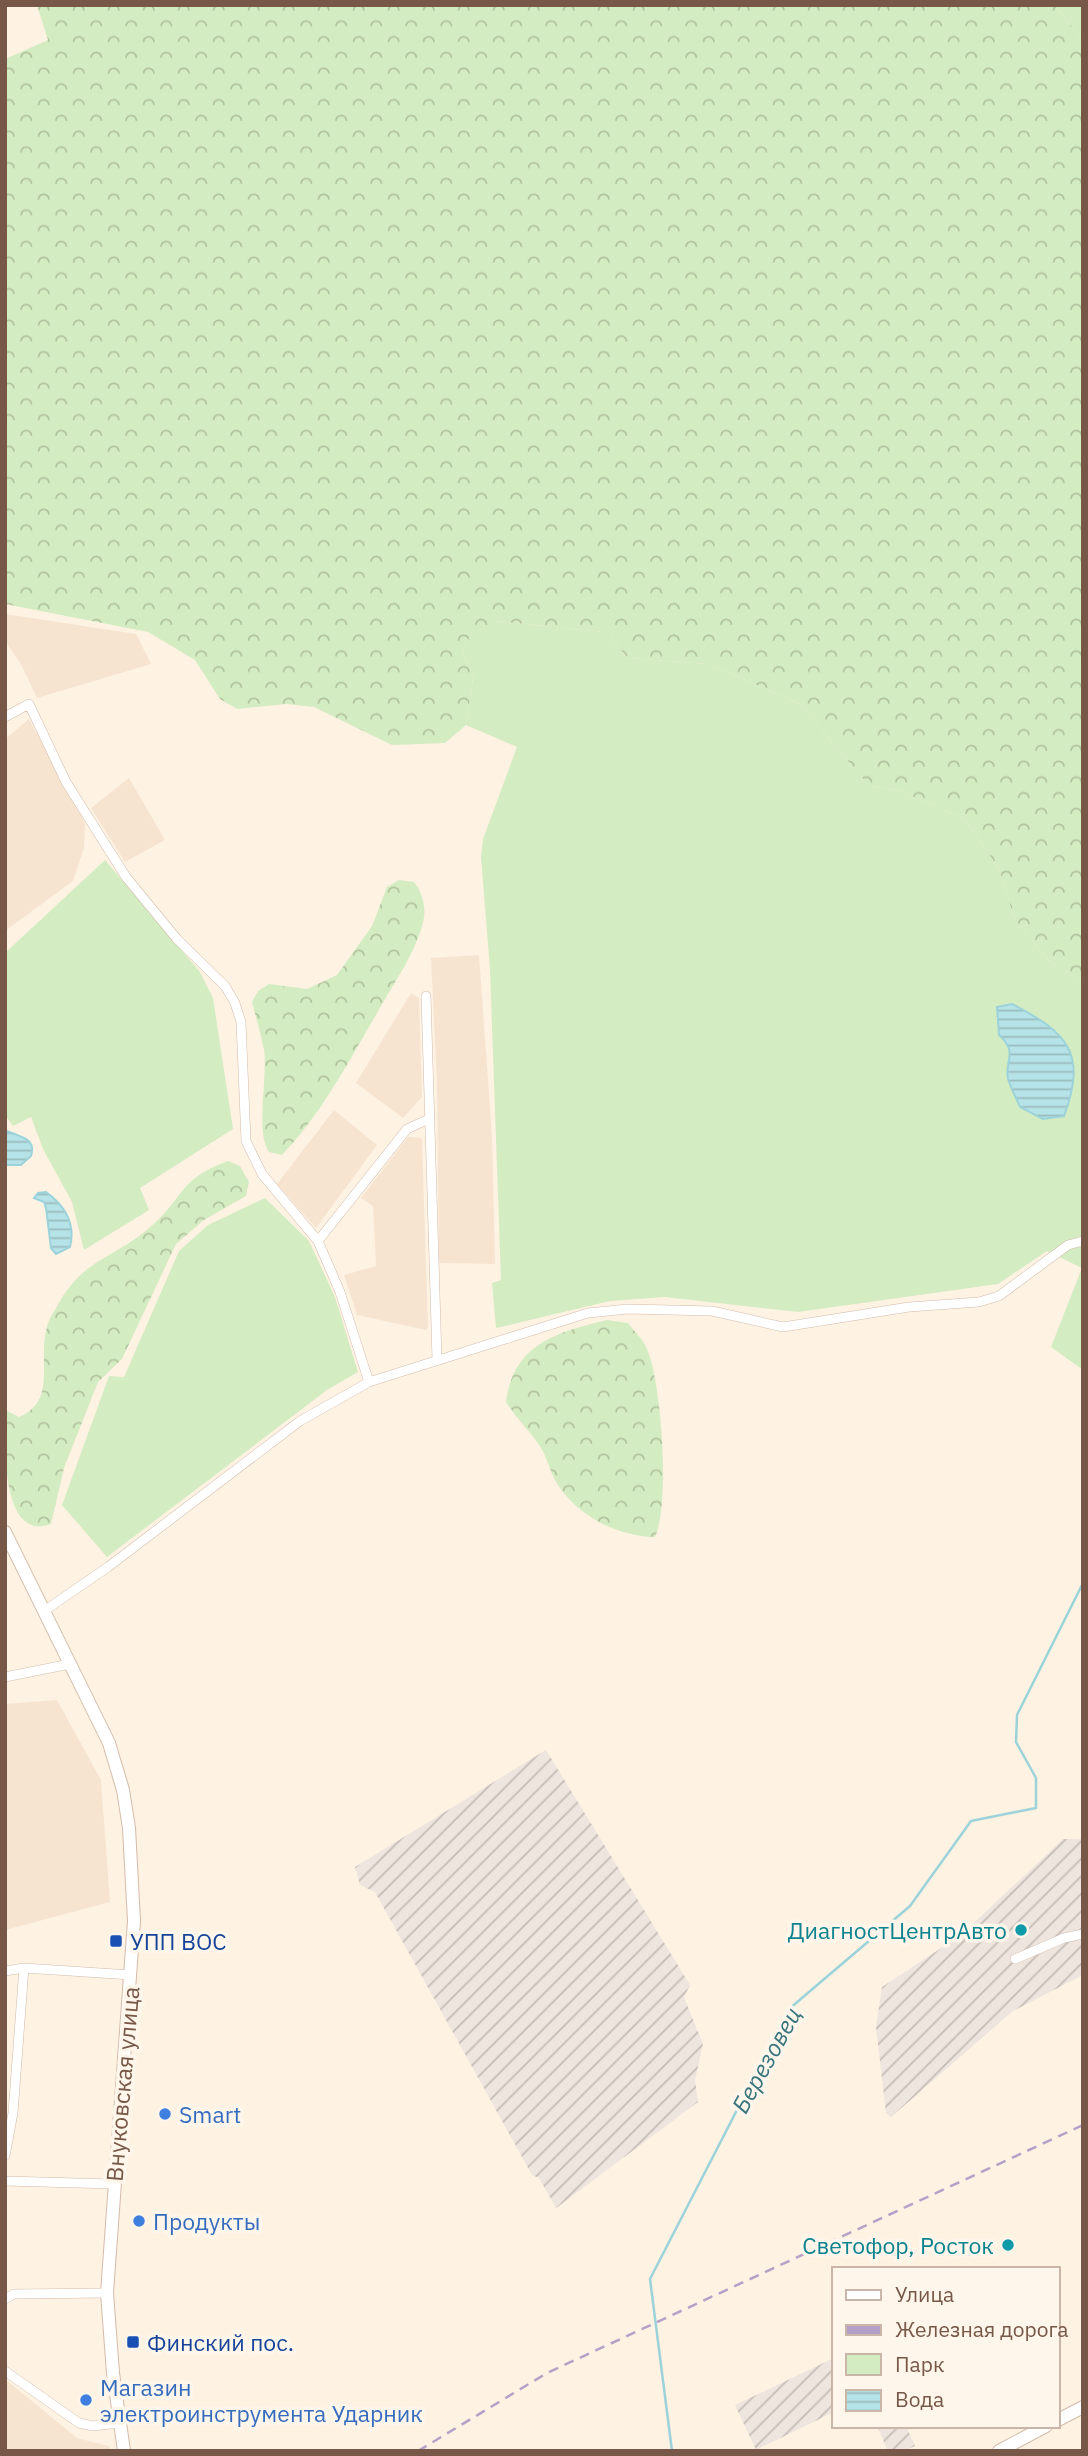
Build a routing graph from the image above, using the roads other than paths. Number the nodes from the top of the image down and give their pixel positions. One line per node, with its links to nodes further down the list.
1 (5, 717): 4 (street)
2 (426, 996): 3 (street)
3 (429, 1119): 4 (street); 6 (street)
4 (318, 1241): 7 (street)
5 (1083, 1241): 6 (street)
6 (437, 1359): 7 (street)
7 (369, 1382): 9 (street)
8 (5, 1532): 9 (main road, Внуковская улица)
9 (44, 1611): 10 (main road, Внуковская улица)
10 (70, 1664): 11 (street); 16 (main road, Внуковская улица)
11 (5, 1677)
12 (1083, 1934): 13 (street)
13 (1015, 1959)
14 (24, 1968): 15 (street); 16 (street); 17 (street)
15 (5, 1971)
16 (131, 1975): 19 (main road, Внуковская улица)
17 (5, 2157)
18 (5, 2181): 19 (street)
19 (114, 2184): 20 (main road, Внуковская улица)
20 (107, 2293): 21 (street); 25 (main road, Внуковская улица)
21 (5, 2299)
22 (5, 2371): 25 (street)
23 (1083, 2407): 24 (main road)
24 (1060, 2419)
25 (120, 2423): 27 (main road, Внуковская улица)
26 (1042, 2428): 28 (main road)
27 (124, 2451)
28 (999, 2451)

